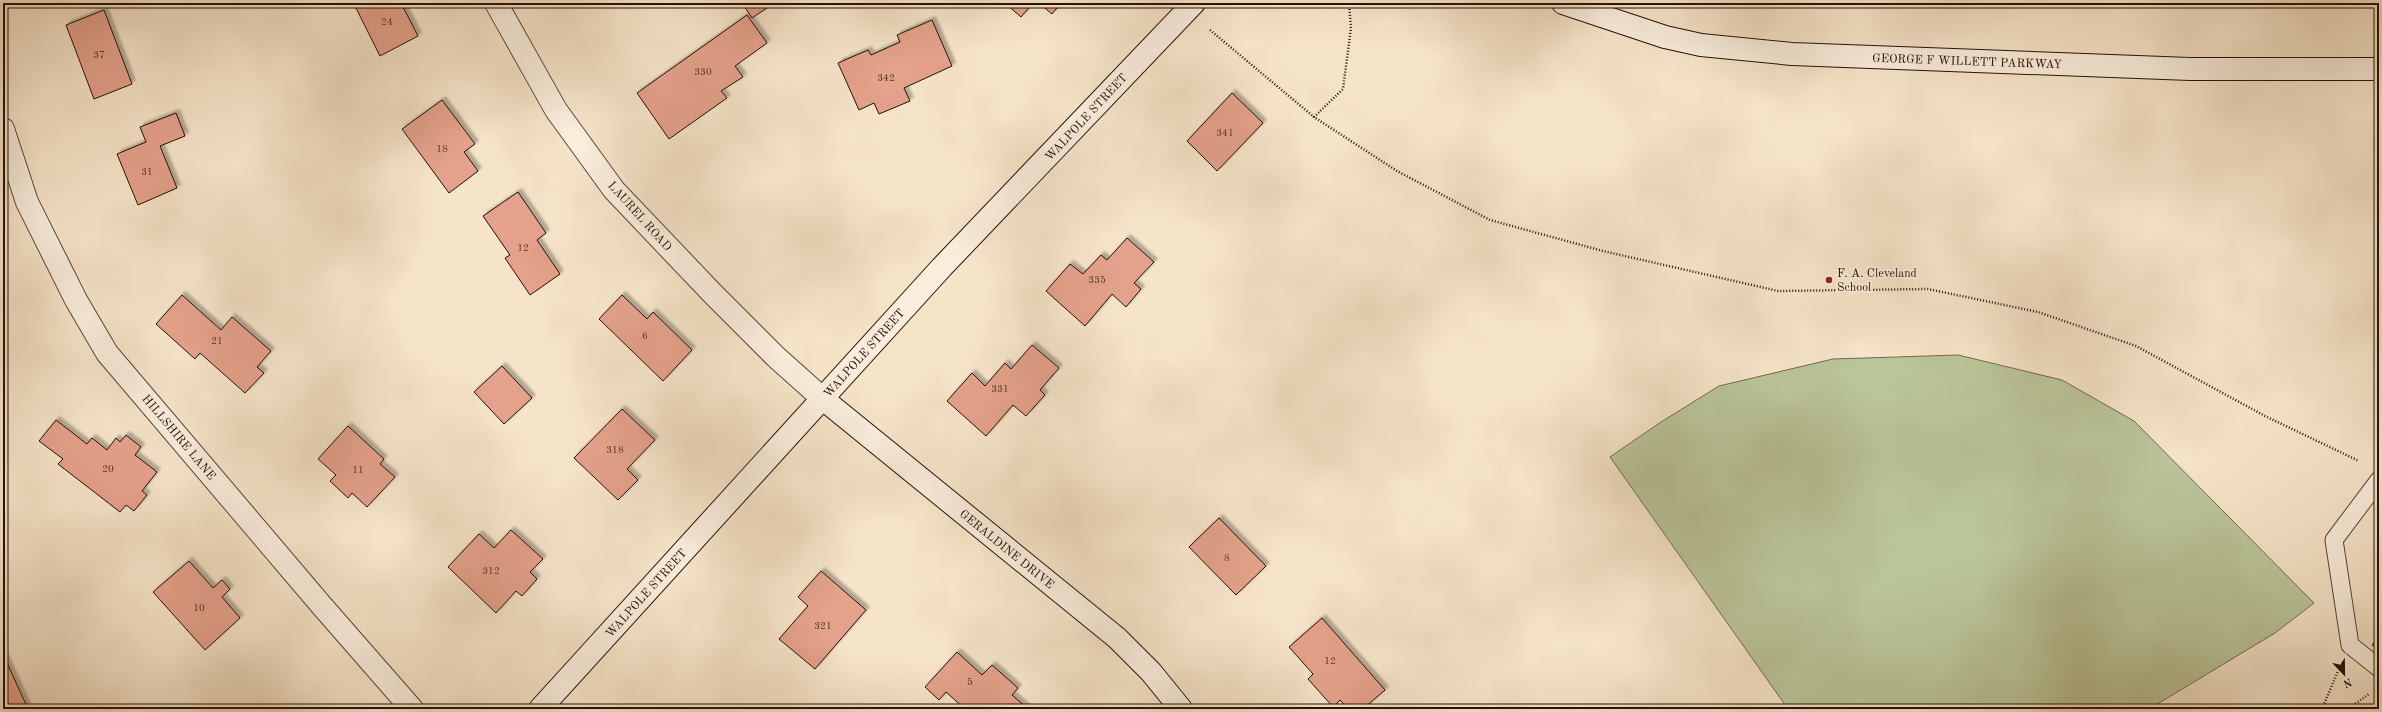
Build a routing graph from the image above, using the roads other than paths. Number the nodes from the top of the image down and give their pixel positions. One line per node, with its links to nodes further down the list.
1 (496, 3): 6 (street, LAUREL ROAD)
2 (1563, 3): 4 (street, GEORGE F WILLETT PARKWAY)
3 (1191, 6): 6 (street, WALPOLE STREET)
4 (2379, 69)
5 (3, 129): 9 (street, HILLSHIRE LANE)
6 (823, 399): 10 (street, WALPOLE STREET); 11 (street, GERALDINE DRIVE)
7 (2379, 480): 8 (lane)
8 (2379, 668)
9 (412, 709)
10 (540, 709)
11 (1181, 709)

